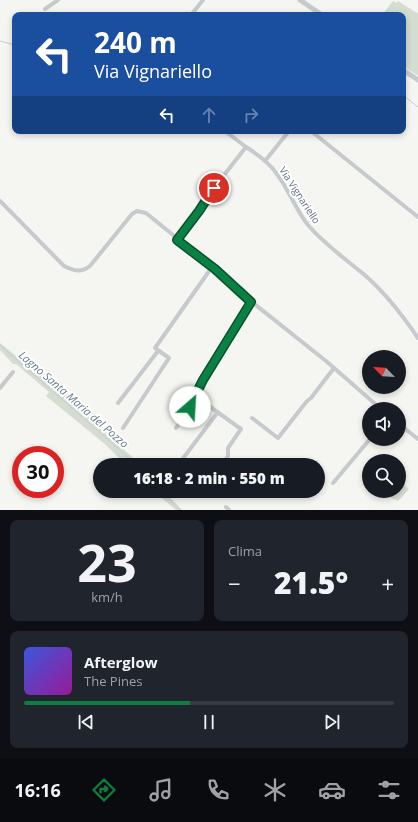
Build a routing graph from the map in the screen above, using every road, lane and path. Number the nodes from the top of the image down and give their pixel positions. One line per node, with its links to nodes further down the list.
1 (58, 0): 4 (street)
2 (203, 0): 5 (street)
3 (300, 0): 6 (street)
4 (45, 9)
5 (193, 12)
6 (318, 12)
7 (406, 72): 8 (street)
8 (418, 80)
9 (229, 134): 12 (street, Via Vignariello)
10 (287, 134): 13 (street)
11 (315, 134): 15 (street)
12 (246, 147): 13 (street, Via Vignariello); 16 (street)
13 (265, 161): 19 (street, Via Vignariello)
14 (0, 201): 16 (street)
15 (418, 217)
16 (177, 240): 17 (street)
17 (212, 267): 18 (street); 20 (street)
18 (251, 302): 21 (street); 24 (street)
19 (418, 338)
20 (158, 351): 26 (street); 29 (street)
21 (334, 368): 25 (street); 28 (street)
22 (13, 372): 23 (street)
23 (0, 388)
24 (196, 397): 27 (street); 30 (street)
25 (373, 402)
26 (118, 403)
27 (218, 412): 34 (street); 35 (street)
28 (252, 418)
29 (123, 428)
30 (176, 428)
31 (406, 430): 32 (street)
32 (418, 439)
33 (364, 446): 36 (street)
34 (183, 458)
35 (227, 458)
36 (334, 483)

